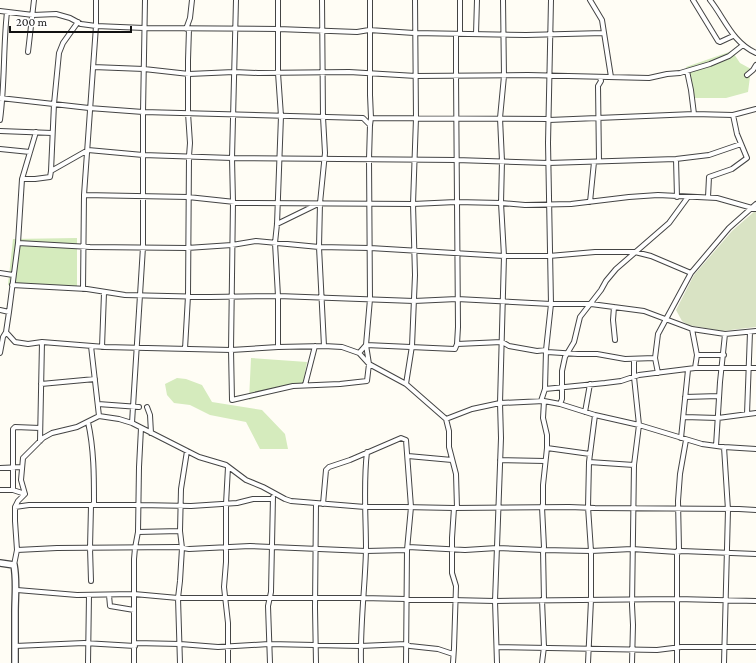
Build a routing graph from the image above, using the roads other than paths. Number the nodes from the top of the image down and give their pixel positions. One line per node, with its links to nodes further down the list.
1 (34, 0): 19 (street)
2 (96, 0): 21 (street)
3 (145, 0): 22 (street)
4 (192, 0): 23 (street)
5 (236, 0): 25 (street)
6 (278, 0): 24 (street)
7 (322, 0): 26 (street)
8 (370, 0): 27 (street)
9 (415, 0): 28 (street)
10 (460, 0): 30 (street)
11 (477, 0): 31 (street)
12 (503, 0): 32 (street)
13 (551, 0): 33 (street)
14 (590, 0): 29 (street)
15 (693, 0): 34 (street)
16 (710, 0): 34 (street)
17 (0, 11): 18 (street)
18 (7, 12): 19 (street); 54 (street)
19 (33, 15): 20 (street); 36 (street)
20 (78, 22): 21 (street); 55 (street)
21 (96, 26): 22 (street); 39 (street)
22 (144, 28): 23 (street); 40 (street)
23 (188, 29): 25 (street); 45 (street)
24 (278, 29): 25 (street); 26 (street); 44 (street)
25 (235, 30): 42 (street)
26 (322, 30): 27 (street); 43 (street)
27 (370, 30): 28 (street); 46 (street)
28 (414, 33): 30 (street); 48 (street)
29 (604, 33): 33 (street); 53 (street)
30 (458, 34): 31 (street); 49 (street)
31 (476, 34): 32 (street)
32 (503, 34): 33 (street); 50 (street)
33 (550, 35): 51 (street)
34 (733, 36): 35 (street)
35 (743, 45): 37 (street); 41 (street)
36 (28, 52)
37 (756, 53)
38 (756, 65): 47 (street)
39 (93, 67): 40 (street); 56 (street)
40 (144, 69): 45 (street); 58 (street)
41 (687, 71): 53 (street); 60 (street)
42 (234, 72): 44 (street); 45 (street); 61 (street)
43 (322, 72): 44 (street); 46 (street); 64 (street)
44 (278, 73): 63 (street)
45 (189, 74): 59 (street)
46 (371, 74): 48 (street); 65 (street)
47 (747, 75)
48 (416, 76): 49 (street); 66 (street)
49 (456, 76): 50 (street); 67 (street)
50 (504, 76): 51 (street); 68 (street)
51 (549, 76): 52 (street); 71 (street)
52 (600, 77): 53 (street); 69 (street)
53 (611, 77)
54 (2, 98): 55 (street); 70 (street)
55 (54, 104): 56 (street); 75 (street)
56 (90, 108): 58 (street); 78 (street)
57 (756, 109): 62 (street)
58 (143, 112): 59 (street); 80 (street)
59 (188, 113): 61 (street); 81 (street)
60 (694, 114): 62 (street); 69 (street)
61 (233, 115): 63 (street); 82 (street)
62 (733, 115): 76 (street)
63 (281, 116): 64 (street); 83 (street)
64 (323, 117): 72 (street); 84 (street)
65 (371, 118): 66 (street); 72 (street)
66 (416, 118): 67 (street); 87 (street)
67 (456, 118): 68 (street); 88 (street)
68 (500, 118): 71 (street); 89 (street)
69 (599, 119): 71 (street); 90 (street)
70 (0, 120)
71 (549, 120): 92 (street)
72 (370, 125): 85 (street)
73 (0, 131): 74 (street)
74 (36, 132): 75 (street); 79 (street)
75 (52, 133): 93 (street)
76 (741, 144): 86 (street); 100 (street)
77 (0, 149): 79 (street)
78 (88, 150): 80 (street); 93 (street); 95 (street)
79 (30, 152): 94 (street)
80 (143, 155): 81 (street); 96 (street)
81 (189, 156): 82 (street); 97 (street)
82 (232, 158): 83 (street); 101 (street)
83 (278, 158): 84 (street); 102 (street)
84 (324, 159): 85 (street); 105 (street)
85 (369, 159): 87 (street); 107 (street)
86 (676, 159): 90 (street); 98 (street)
87 (414, 160): 88 (street); 108 (street)
88 (456, 160): 89 (street); 103 (street)
89 (502, 161): 92 (street); 106 (street)
90 (599, 161): 91 (street)
91 (594, 162): 92 (street); 104 (street)
92 (548, 163): 110 (street)
93 (51, 172): 94 (street)
94 (22, 179): 113 (street)
95 (84, 195): 96 (street); 116 (street)
96 (143, 196): 97 (street); 117 (street)
97 (188, 197): 101 (street); 119 (street)
98 (677, 197): 99 (street); 104 (street)
99 (688, 197): 100 (street); 122 (street)
100 (708, 197): 111 (street)
101 (234, 202): 102 (street); 115 (street)
102 (277, 202): 105 (street); 112 (street)
103 (456, 202): 106 (street); 108 (street); 123 (street)
104 (590, 202): 110 (street)
105 (320, 203): 107 (street); 112 (street); 118 (street)
106 (501, 203): 110 (street); 124 (street)
107 (369, 204): 108 (street); 120 (street)
108 (413, 204): 121 (street)
109 (756, 204): 111 (street)
110 (549, 205): 125 (street)
111 (754, 209): 127 (street)
112 (277, 224): 114 (street)
113 (18, 243): 116 (street); 128 (street)
114 (275, 243): 115 (street); 118 (street); 135 (street)
115 (232, 245): 119 (street); 134 (street)
116 (83, 246): 117 (street); 130 (street)
117 (143, 247): 119 (street); 132 (street)
118 (319, 247): 120 (street); 136 (street)
119 (188, 248): 133 (street)
120 (370, 248): 121 (street); 137 (street)
121 (415, 251): 123 (street); 139 (street)
122 (635, 252): 125 (street); 127 (street); 142 (street)
123 (456, 253): 124 (street); 138 (street)
124 (504, 256): 125 (street); 140 (street)
125 (549, 256): 141 (street)
126 (0, 273): 128 (street)
127 (691, 273): 146 (street)
128 (13, 275): 129 (street)
129 (12, 285): 130 (street); 145 (street)
130 (83, 289): 131 (street)
131 (104, 293): 132 (street); 162 (street)
132 (140, 295): 133 (street); 163 (street)
133 (188, 296): 134 (street); 164 (street)
134 (232, 296): 135 (street); 165 (street)
135 (278, 296): 136 (street); 158 (street)
136 (321, 298): 137 (street); 160 (street)
137 (370, 299): 139 (street); 156 (street)
138 (457, 300): 139 (street); 140 (street); 155 (street)
139 (414, 301): 161 (street)
140 (503, 302): 141 (street); 154 (street)
141 (550, 304): 142 (street); 166 (street)
142 (591, 304): 143 (street); 169 (street)
143 (614, 307): 146 (street); 152 (street)
144 (0, 310): 145 (street)
145 (9, 312): 149 (street)
146 (666, 319): 147 (street); 172 (street)
147 (692, 329): 151 (street); 170 (street)
148 (756, 331): 150 (street)
149 (6, 332): 153 (street); 167 (street)
150 (750, 332): 151 (street); 177 (street)
151 (726, 334): 171 (street)
152 (615, 340)
153 (42, 342): 157 (street); 183 (street)
154 (502, 342): 155 (street); 166 (street); 192 (street)
155 (457, 344): 161 (street)
156 (366, 345): 161 (street); 168 (street); 174 (street)
157 (91, 346): 162 (street); 182 (street)
158 (278, 346): 159 (street); 165 (street)
159 (315, 346): 160 (street); 186 (street)
160 (324, 346): 168 (street)
161 (412, 346): 184 (street)
162 (102, 347): 163 (street)
163 (136, 348): 164 (street); 195 (street)
164 (186, 349): 165 (street)
165 (231, 350): 186 (street)
166 (546, 351): 169 (street); 188 (street)
167 (0, 353)
168 (358, 353): 174 (street)
169 (566, 353): 173 (street); 187 (street)
170 (697, 355): 171 (street); 175 (street)
171 (724, 355): 176 (street)
172 (655, 358): 173 (street); 180 (street)
173 (634, 359): 181 (street)
174 (369, 364): 184 (street); 186 (street)
175 (695, 368): 176 (street); 179 (street)
176 (722, 368): 177 (street); 189 (street)
177 (749, 368): 178 (street); 200 (street)
178 (756, 368)
179 (688, 370): 180 (street); 190 (street)
180 (658, 373): 181 (street)
181 (634, 377): 185 (street); 208 (street)
182 (95, 379): 183 (street); 193 (street)
183 (42, 384): 209 (street)
184 (406, 384): 205 (street)
185 (590, 384): 187 (street); 198 (street)
186 (305, 385)
187 (561, 387): 188 (street); 194 (street)
188 (545, 389): 191 (street)
189 (719, 396): 190 (street); 204 (street)
190 (686, 397): 203 (street)
191 (543, 401): 192 (street); 194 (street); 217 (street)
192 (500, 403): 205 (street); 224 (street)
193 (98, 404): 195 (street); 202 (street)
194 (560, 404): 198 (street)
195 (133, 406): 196 (street); 207 (street)
196 (139, 407)
197 (147, 407): 211 (street)
198 (585, 412): 201 (street)
199 (756, 413): 200 (street)
200 (747, 414): 204 (street)
201 (595, 415): 208 (street); 221 (street)
202 (99, 416): 206 (street); 207 (street)
203 (684, 417): 204 (street); 212 (street)
204 (718, 418): 215 (street)
205 (446, 419): 223 (street)
206 (88, 422): 214 (street); 241 (street)
207 (132, 422): 210 (street)
208 (638, 425): 212 (street); 227 (street)
209 (40, 428): 214 (street); 231 (street)
210 (141, 428): 211 (street); 240 (street)
211 (151, 433): 219 (street)
212 (680, 438): 213 (street)
213 (686, 440): 215 (street); 251 (street)
214 (40, 442): 228 (street)
215 (716, 446): 216 (street)
216 (724, 447): 218 (street); 252 (street)
217 (547, 448): 221 (street); 225 (street)
218 (756, 449)
219 (187, 451): 229 (street); 242 (street)
220 (367, 452): 222 (street); 239 (street); 244 (street)
221 (590, 454): 226 (street)
222 (408, 456): 223 (street); 245 (street)
223 (452, 460): 248 (street)
224 (500, 460): 225 (street); 246 (street)
225 (545, 461): 247 (street)
226 (589, 462): 227 (street); 249 (street)
227 (634, 464): 250 (street)
228 (22, 467): 231 (street); 235 (street)
229 (228, 467): 234 (street); 237 (street)
230 (0, 468): 231 (street)
231 (13, 468): 233 (street)
232 (0, 490): 233 (street)
233 (13, 490): 235 (street)
234 (273, 493): 236 (street); 238 (street)
235 (25, 494): 243 (street)
236 (272, 499): 237 (street); 260 (street)
237 (226, 504): 242 (street); 256 (street)
238 (316, 504): 239 (street); 261 (street)
239 (323, 504): 244 (street)
240 (139, 505): 241 (street); 242 (street); 255 (street)
241 (91, 506): 243 (street); 257 (street)
242 (181, 506): 254 (street)
243 (15, 507): 265 (street)
244 (365, 507): 245 (street); 268 (street)
245 (411, 507): 248 (street); 262 (street)
246 (498, 507): 247 (street); 248 (street); 263 (street)
247 (542, 507): 249 (street); 267 (street)
248 (455, 508): 266 (street)
249 (588, 508): 250 (street); 269 (street)
250 (633, 508): 251 (street); 264 (street)
251 (678, 509): 252 (street); 270 (street)
252 (728, 510): 253 (street); 271 (street)
253 (756, 510)
254 (180, 531): 255 (street); 259 (street)
255 (138, 532): 258 (street)
256 (226, 547): 259 (street); 260 (street); 280 (street)
257 (90, 548): 258 (street); 265 (street); 275 (street)
258 (135, 548): 259 (street); 277 (street)
259 (182, 548): 281 (street)
260 (272, 548): 261 (street); 282 (street)
261 (316, 548): 268 (street); 283 (street)
262 (408, 548): 266 (street); 268 (street); 285 (street)
263 (497, 548): 266 (street); 267 (street); 291 (street)
264 (632, 549): 269 (street); 270 (street); 290 (street)
265 (17, 550): 274 (street)
266 (452, 550): 287 (street)
267 (543, 550): 269 (street); 288 (street)
268 (366, 551): 284 (street)
269 (591, 551): 289 (street)
270 (677, 552): 271 (street); 286 (street)
271 (727, 552): 272 (street); 292 (street)
272 (756, 554)
273 (0, 563): 274 (street)
274 (14, 565): 276 (street)
275 (92, 581)
276 (17, 590): 278 (street); 301 (street)
277 (134, 594): 279 (street); 281 (street); 294 (street)
278 (89, 595): 279 (street); 295 (street)
279 (109, 595): 294 (street)
280 (224, 597): 281 (street); 282 (street); 302 (street)
281 (178, 598): 297 (street)
282 (270, 598): 283 (street); 298 (street)
283 (316, 598): 284 (street); 299 (street)
284 (362, 598): 285 (street); 303 (street)
285 (406, 599): 287 (street); 300 (street)
286 (677, 599): 290 (street); 292 (street); 308 (street)
287 (455, 600): 291 (street); 311 (street)
288 (543, 600): 289 (street); 291 (street); 305 (street)
289 (591, 600): 290 (street); 307 (street)
290 (632, 600): 310 (street)
291 (495, 601): 304 (street)
292 (726, 601): 293 (street); 309 (street)
293 (756, 601)
294 (134, 610): 296 (street)
295 (88, 644): 296 (street); 301 (street); 313 (street)
296 (135, 644): 297 (street); 314 (street)
297 (180, 644): 302 (street); 315 (street)
298 (269, 644): 299 (street); 302 (street); 317 (street)
299 (316, 644): 303 (street); 318 (street)
300 (406, 644): 303 (street); 311 (street); 320 (street)
301 (15, 646): 312 (street)
302 (228, 646): 316 (street)
303 (360, 646): 319 (street)
304 (497, 646): 305 (street); 322 (street)
305 (544, 647): 307 (street); 323 (street)
306 (756, 647): 309 (street)
307 (589, 648): 310 (street); 324 (street)
308 (677, 648): 309 (street); 310 (street); 326 (street)
309 (725, 648): 327 (street)
310 (632, 649): 325 (street)
311 (453, 654): 321 (street)
312 (15, 663)
313 (88, 663)
314 (134, 663)
315 (180, 663)
316 (228, 663)
317 (270, 663)
318 (316, 663)
319 (361, 663)
320 (406, 663)
321 (453, 663)
322 (497, 663)
323 (542, 663)
324 (588, 663)
325 (632, 663)
326 (677, 663)
327 (724, 663)

